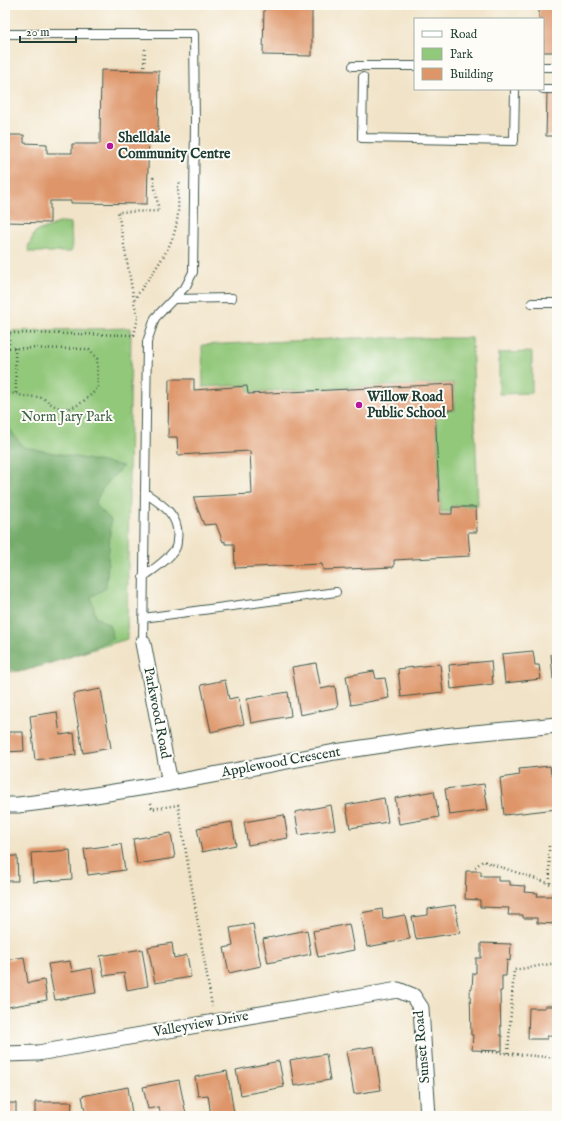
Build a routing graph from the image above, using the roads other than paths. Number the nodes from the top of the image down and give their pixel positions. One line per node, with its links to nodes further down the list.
1 (5, 34): 11 (lane)
2 (353, 66): 3 (lane)
3 (414, 66)
4 (544, 67): 5 (lane)
5 (557, 68)
6 (364, 77): 9 (lane)
7 (544, 89): 8 (lane)
8 (557, 89)
9 (515, 90)
10 (232, 298): 11 (lane)
11 (174, 299): 14 (lane)
12 (532, 303): 13 (lane)
13 (557, 303)
14 (145, 493): 15 (lane); 15 (lane)
15 (143, 577): 17 (lane)
16 (336, 592): 17 (lane)
17 (143, 618): 18 (lane)
18 (143, 643): 20 (street, Parkwood Road)
19 (557, 724): 20 (street, Applewood Crescent)
20 (170, 783): 21 (street, Applewood Crescent)
21 (5, 805)
22 (398, 990): 23 (street, Valleyview Drive); 24 (street, Sunset Road)
23 (5, 1054)
24 (428, 1116)

